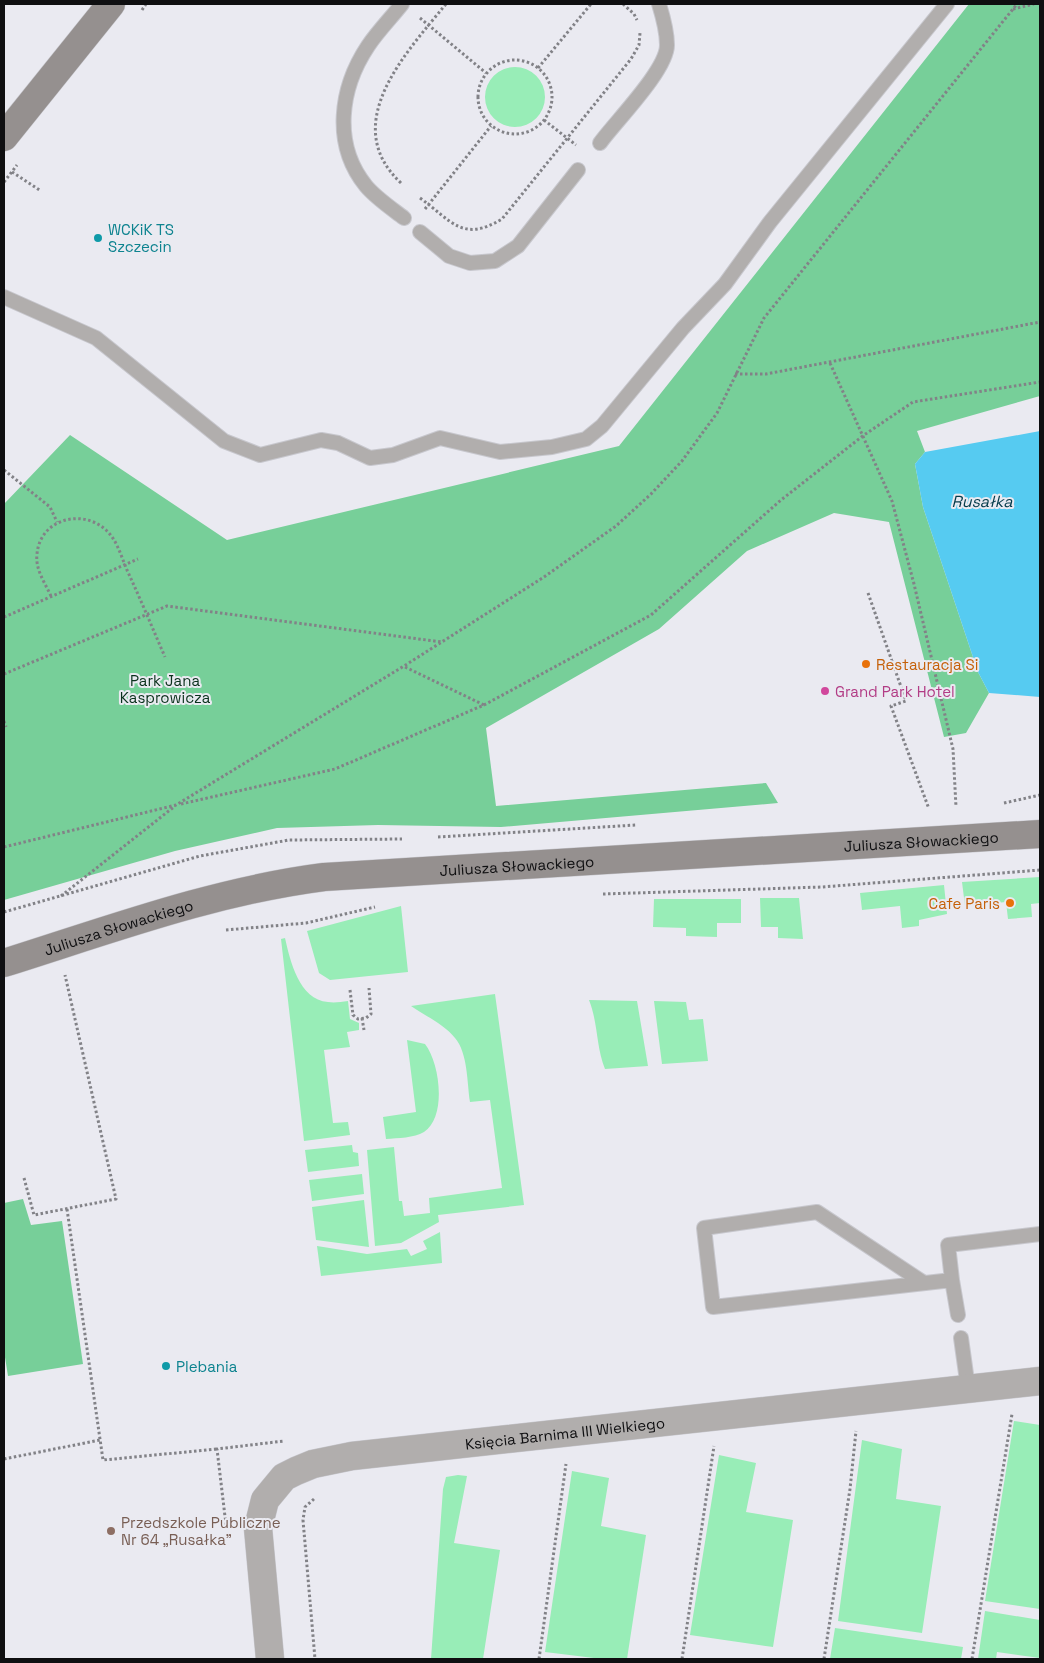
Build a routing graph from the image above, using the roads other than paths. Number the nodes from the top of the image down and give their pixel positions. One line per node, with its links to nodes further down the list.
1 (111, 4): 5 (street)
2 (402, 4): 8 (lane)
3 (659, 4): 6 (lane)
4 (947, 4): 10 (lane)
5 (4, 137)
6 (600, 143)
7 (578, 170): 9 (lane)
8 (404, 218)
9 (420, 232)
10 (4, 297)
11 (1040, 834): 12 (street, Juliusza Słowackiego)
12 (4, 963)
13 (1040, 1234): 14 (lane)
14 (952, 1280): 15 (lane); 16 (lane)
15 (924, 1283): 15 (lane)
16 (958, 1315)
17 (961, 1338): 19 (lane)
18 (1028, 1382): 19 (street, Księcia Barnima III Wielkiego)
19 (968, 1388): 20 (street, Księcia Barnima III Wielkiego)
20 (270, 1659)

